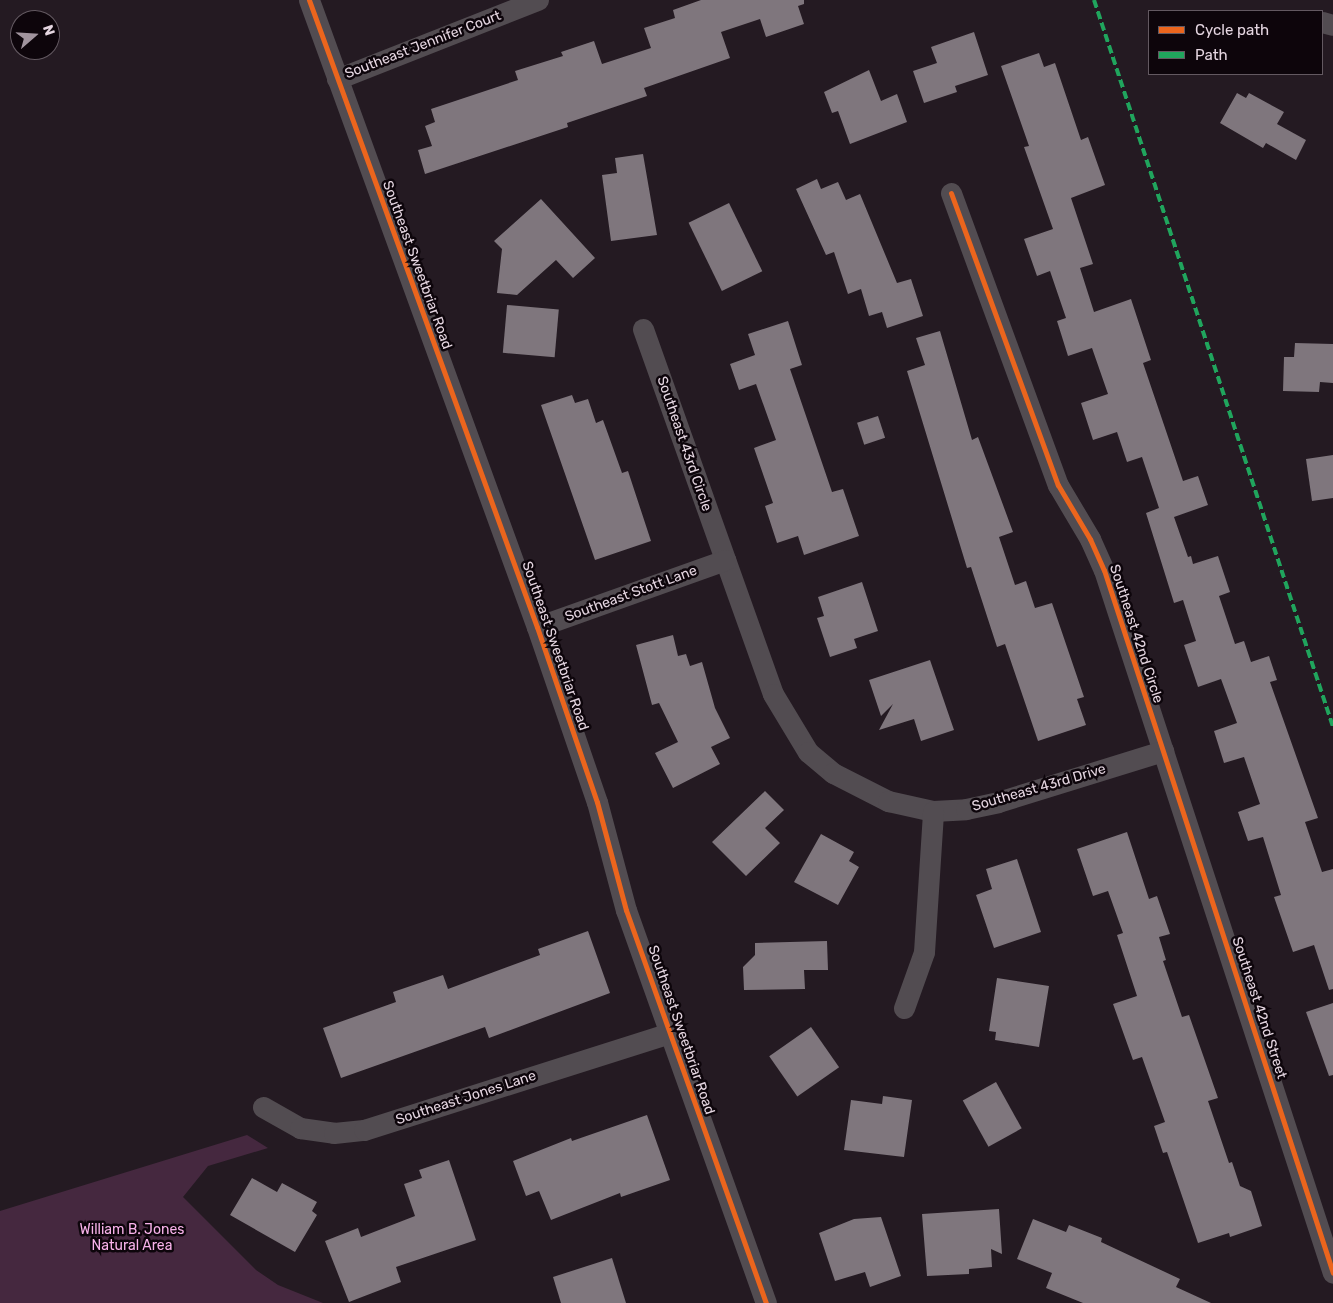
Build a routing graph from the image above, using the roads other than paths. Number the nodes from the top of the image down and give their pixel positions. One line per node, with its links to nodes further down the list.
1 (309, 0): 3 (street, Southeast Sweetbriar Road)
2 (538, 0): 3 (street, Southeast Jennifer Court)
3 (337, 79): 7 (street, Southeast Sweetbriar Road)
4 (951, 193): 8 (street, Southeast 42nd Circle)
5 (643, 329): 6 (street, Southeast 43rd Circle)
6 (724, 560): 7 (street, Southeast Stott Lane); 9 (street, Southeast 43rd Drive)
7 (537, 627): 11 (street, Southeast Sweetbriar Road)
8 (1163, 751): 9 (street, Southeast 43rd Drive); 13 (street, Southeast 42nd Street)
9 (933, 811): 10 (street)
10 (904, 1008)
11 (669, 1033): 12 (street, Southeast Jones Lane); 14 (street, Southeast Sweetbriar Road)
12 (263, 1107)
13 (1333, 1273)
14 (766, 1303)

